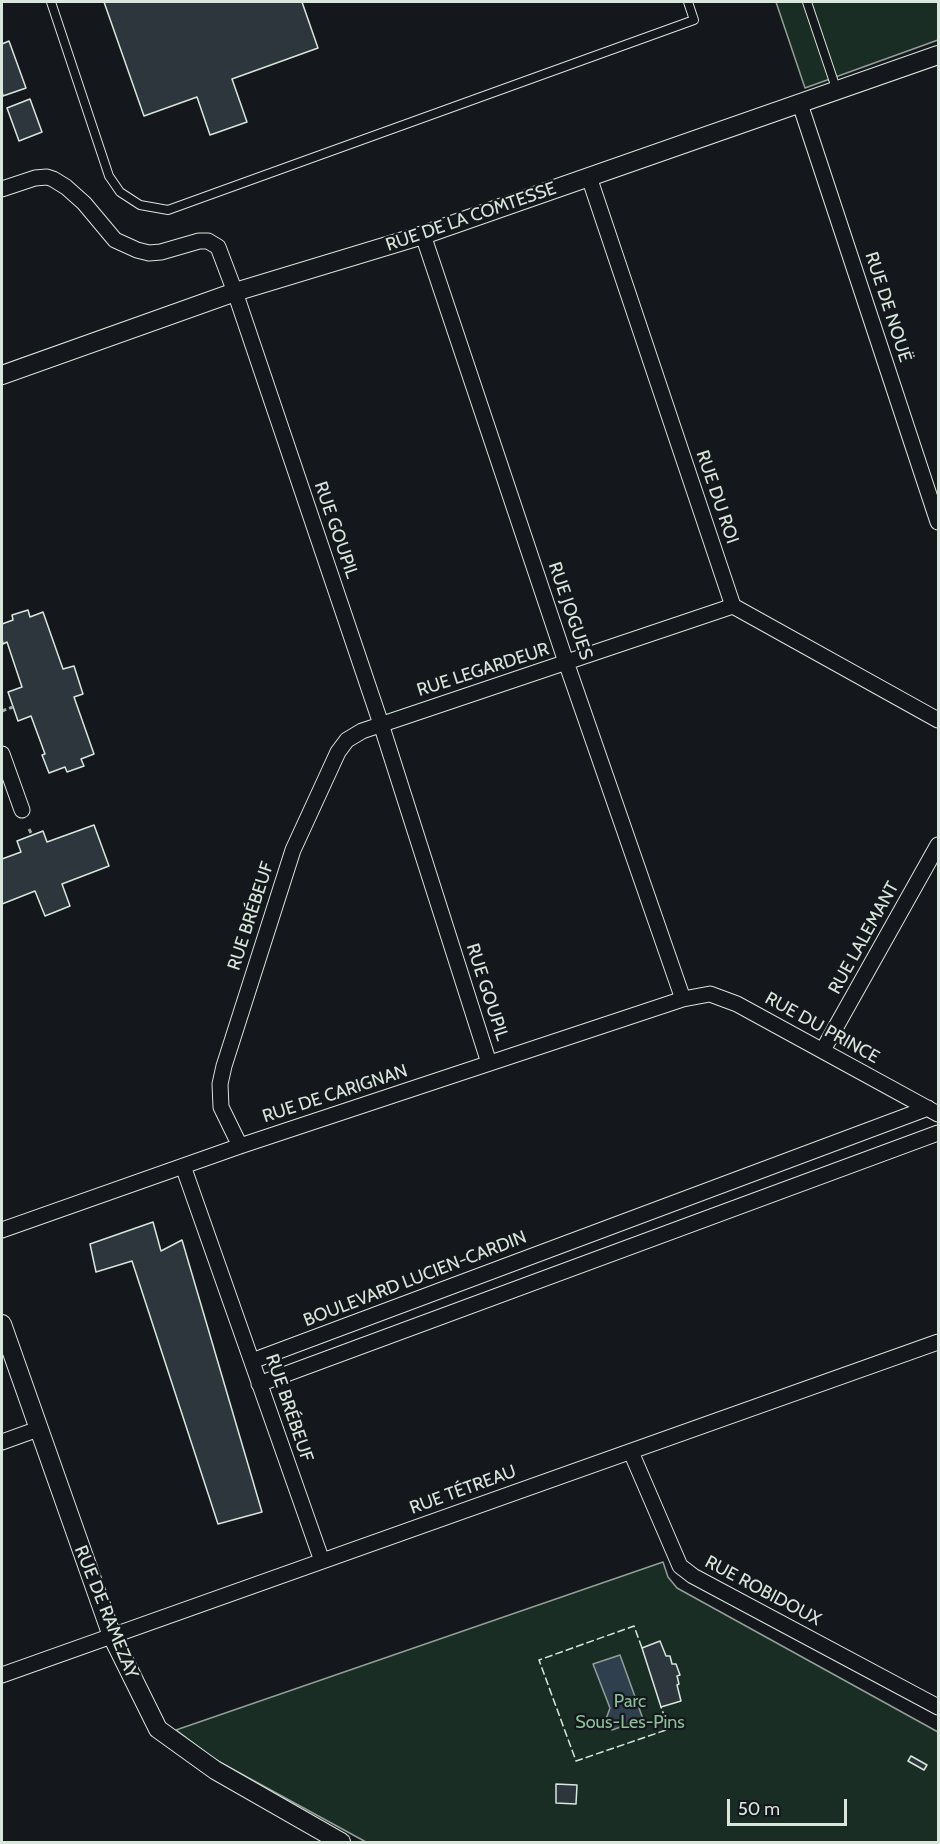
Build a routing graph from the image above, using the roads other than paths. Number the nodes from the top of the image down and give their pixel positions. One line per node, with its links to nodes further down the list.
1 (51, 2): 2 (lane)
2 (688, 2)
3 (807, 2): 5 (lane)
4 (939, 55): 5 (street, RUE DE LA COMTESSE)
5 (837, 91): 6 (street, RUE DE LA COMTESSE)
6 (800, 104): 7 (street, RUE DE LA COMTESSE); 12 (street, RUE DE NOUË)
7 (589, 177): 9 (street, RUE DE LA COMTESSE); 13 (street, RUE DU ROI)
8 (2, 185): 10 (street, RUE GOUPIL)
9 (423, 235): 10 (street, RUE DE LA COMTESSE); 14 (street, RUE JOGUES)
10 (235, 292): 11 (street, RUE DE LA COMTESSE); 16 (street, RUE GOUPIL)
11 (2, 375)
12 (939, 522)
13 (733, 606): 14 (street, RUE LEGARDEUR); 15 (street)
14 (566, 662): 16 (street, RUE LEGARDEUR); 20 (street, RUE JOGUES)
15 (939, 720)
16 (381, 724): 22 (street, RUE GOUPIL); 25 (street, RUE BRÉBEUF)
17 (2, 754): 18 (street)
18 (22, 810)
19 (939, 845): 21 (street, RUE LALEMANT)
20 (683, 999): 21 (street, RUE DU PRINCE); 22 (street, RUE DE CARIGNAN)
21 (822, 1050): 23 (street, RUE DU PRINCE)
22 (489, 1063): 25 (street, RUE DE CARIGNAN)
23 (933, 1111): 27 (street, BOULEVARD LUCIEN-CARDIN)
24 (939, 1133): 28 (street)
25 (240, 1146): 26 (street, RUE DE CARIGNAN)
26 (183, 1166): 29 (street, RUE DE CARIGNAN); 36 (street, RUE BRÉBEUF)
27 (738, 1180): 28 (street); 30 (street, BOULEVARD LUCIEN-CARDIN)
28 (746, 1204): 31 (street)
29 (2, 1230)
30 (592, 1234): 31 (street); 32 (street, BOULEVARD LUCIEN-CARDIN)
31 (600, 1258): 33 (street)
32 (428, 1295): 33 (street); 36 (street, BOULEVARD LUCIEN-CARDIN)
33 (437, 1318): 37 (street)
34 (2, 1324): 38 (street, RUE DE RAMEZAY)
35 (939, 1342): 40 (street, RUE TÉTREAU)
36 (252, 1361): 37 (street, RUE BRÉBEUF)
37 (260, 1384): 41 (street, RUE BRÉBEUF)
38 (38, 1429): 39 (street); 42 (street, RUE DE RAMEZAY)
39 (2, 1442)
40 (631, 1452): 41 (street, RUE TÉTREAU); 44 (street, RUE ROBIDOUX)
41 (322, 1561): 42 (street, RUE TÉTREAU)
42 (112, 1636): 43 (street, RUE TÉTREAU); 45 (street, RUE DE RAMEZAY)
43 (2, 1675)
44 (939, 1707)
45 (341, 1842)

